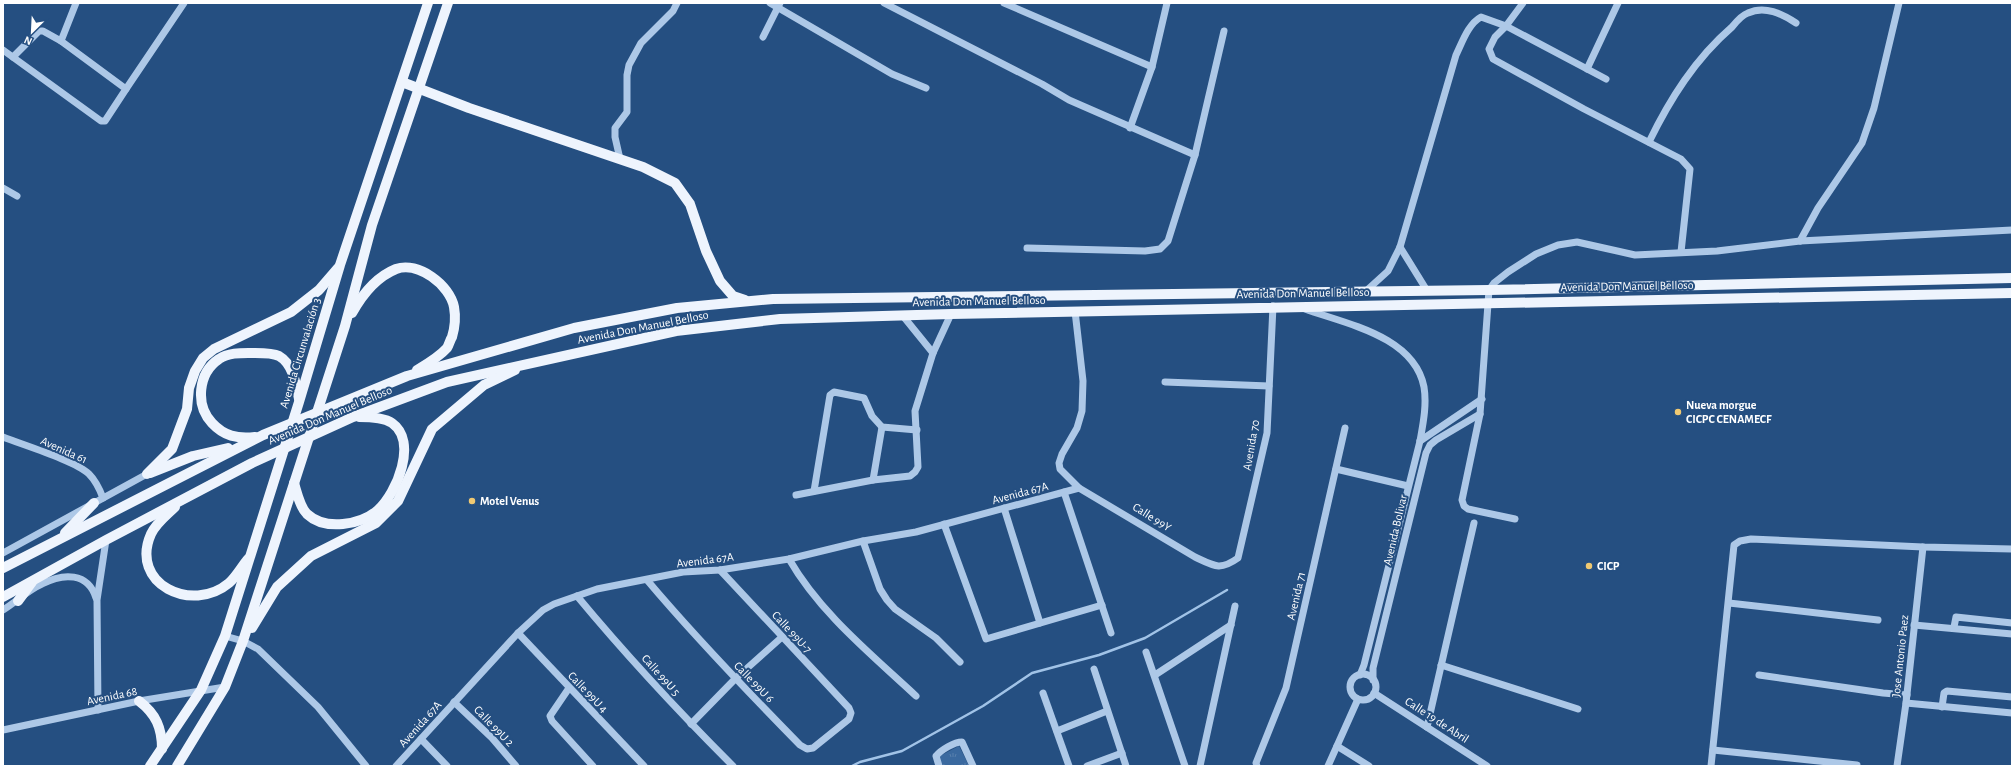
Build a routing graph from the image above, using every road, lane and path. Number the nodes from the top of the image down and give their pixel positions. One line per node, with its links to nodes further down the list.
1 (76, 3): 18 (street)
2 (184, 3): 27 (street)
3 (428, 3): 24 (main road, Avenida Circunvalación 3)
4 (448, 3): 25 (main road)
5 (677, 3): 31 (street)
6 (770, 3): 13 (street)
7 (884, 3): 28 (street)
8 (1004, 3): 21 (street)
9 (1167, 3): 21 (street)
10 (1523, 3): 15 (street)
11 (1618, 3): 22 (street)
12 (1898, 3): 35 (street)
13 (779, 5): 17 (street); 26 (street)
14 (1796, 23): 29 (street)
15 (1506, 26): 22 (street); 29 (street); 36 (street)
16 (1224, 31): 30 (street)
17 (763, 38)
18 (62, 41): 20 (street); 27 (street)
19 (3, 50): 20 (street)
20 (13, 57): 27 (street)
21 (1152, 67): 28 (street)
22 (1586, 69): 23 (street)
23 (1606, 79)
24 (402, 82): 25 (main road); 39 (main road, Avenida Circunvalación 3)
25 (419, 87): 31 (main road); 52 (main road)
26 (926, 88)
27 (126, 89)
28 (1130, 128): 30 (street)
29 (1649, 142): 38 (street)
30 (1195, 154): 37 (street)
31 (620, 159): 45 (main road)
32 (3, 188): 33 (street)
33 (16, 196)
34 (2012, 230): 35 (street)
35 (1800, 241): 38 (street)
36 (1400, 247): 41 (street); 43 (street)
37 (1027, 248)
38 (1681, 252): 42 (street)
39 (340, 265): 59 (main road, Avenida Circunvalación 3); 70 (main road)
40 (2012, 278): 42 (main road, Avenida Don Manuel Belloso)
41 (1426, 289): 42 (main road, Avenida Don Manuel Belloso); 43 (main road, Avenida Don Manuel Belloso)
42 (1489, 290): 46 (street)
43 (1366, 291): 45 (main road, Avenida Don Manuel Belloso)
44 (2012, 293): 46 (main road, Avenida Don Manuel Belloso)
45 (749, 301): 55 (main road, Avenida Don Manuel Belloso)
46 (1489, 302): 48 (main road, Avenida Don Manuel Belloso); 58 (street)
47 (1273, 306): 48 (main road, Avenida Don Manuel Belloso); 49 (main road, Avenida Don Manuel Belloso); 57 (street, Avenida 70)
48 (1297, 306): 67 (street)
49 (1074, 311): 50 (main road, Avenida Don Manuel Belloso); 74 (street, Calle 99Y)
50 (951, 314): 51 (main road, Avenida Don Manuel Belloso); 53 (street)
51 (904, 316): 53 (street); 54 (main road, Avenida Don Manuel Belloso)
52 (345, 326): 55 (main road); 72 (main road)
53 (932, 353): 64 (street)
54 (533, 362): 61 (main road, Avenida Don Manuel Belloso); 118 (main road)
55 (407, 376): 65 (main road, Avenida Don Manuel Belloso)
56 (1164, 382): 57 (street)
57 (1269, 386): 92 (street, Avenida 70)
58 (1482, 399): 60 (street); 67 (street)
59 (300, 402): 65 (main road); 90 (main road, Avenida Circunvalación 3)
60 (1480, 414): 81 (street); 127 (street, Avenida Bolivar)
61 (353, 417): 72 (main road); 78 (main road, Avenida Don Manuel Belloso)
62 (882, 427): 64 (street); 71 (street); 75 (street)
63 (1345, 428): 69 (street, Avenida 71)
64 (917, 430): 71 (street)
65 (263, 435): 68 (main road, Avenida Don Manuel Belloso)
66 (3, 437): 79 (street, Avenida 61)
67 (1420, 441): 73 (street)
68 (245, 444): 70 (main road); 84 (main road, Avenida Don Manuel Belloso)
69 (1336, 469): 73 (street); 155 (street, Avenida 71)
70 (147, 474): 79 (street)
71 (873, 480): 75 (street)
72 (294, 484): 118 (main road)
73 (1408, 486): 124 (street)
74 (1079, 488): 76 (street, Avenida 67A); 92 (street, Calle 99Y)
75 (814, 491): 77 (street)
76 (1064, 492): 80 (street, Avenida 67A); 104 (street)
77 (796, 495)
78 (183, 499): 85 (main road, Avenida Don Manuel Belloso); 90 (main road)
79 (99, 501): 84 (main road); 89 (street)
80 (1004, 508): 83 (street, Avenida 67A); 109 (street)
81 (1515, 519)
82 (1474, 523): 121 (street)
83 (944, 524): 86 (street, Avenida 67A); 109 (street)
84 (57, 540): 93 (main road, Avenida Don Manuel Belloso)
85 (106, 540): 96 (main road, Avenida Don Manuel Belloso); 101 (street)
86 (863, 541): 91 (street, Avenida 67A); 120 (street)
87 (1923, 547): 88 (street); 103 (street); 111 (street, Jose Antonio Paez)
88 (2012, 550)
89 (3, 553)
90 (251, 554): 116 (main road, Avenida Circunvalación 3)
91 (789, 559): 94 (street, Avenida 67A); 134 (street)
92 (1213, 566)
93 (3, 568)
94 (720, 570): 95 (street, Avenida 67A); 117 (street, Calle 99U-7)
95 (647, 580): 99 (street, Avenida 67A); 126 (street, Calle 99U 6)
96 (38, 581): 97 (main road); 98 (main road, Avenida Don Manuel Belloso); 101 (street); 102 (street)
97 (29, 587): 98 (main road); 102 (main road)
98 (18, 588): 100 (main road, Avenida Don Manuel Belloso)
99 (577, 596): 113 (street, Avenida 67A); 146 (street, Calle 99U 5)
100 (3, 597)
101 (97, 600): 143 (street)
102 (18, 601): 106 (street)
103 (1729, 602): 107 (street); 153 (street)
104 (1102, 605): 109 (street); 114 (street)
105 (1235, 606): 110 (street)
106 (3, 610)
107 (1878, 620)
108 (2012, 622): 112 (street)
109 (1040, 623)
110 (1231, 625): 123 (street); 172 (street)
111 (1914, 625): 112 (street); 133 (street, Jose Antonio Paez)
112 (1954, 627): 115 (street)
113 (518, 633): 129 (street, Calle 99U 4); 138 (street, Avenida 67A)
114 (1111, 633)
115 (2012, 634)
116 (225, 636): 118 (street); 130 (main road, Avenida Circunvalación 3)
117 (782, 637): 126 (street); 141 (street, Calle 99U-7)
118 (243, 641): 128 (main road); 159 (street)
119 (1146, 652): 123 (street)
120 (960, 662)
121 (1441, 666): 142 (street); 147 (street)
122 (1094, 670): 144 (street)
123 (1155, 675): 171 (street)
124 (1360, 675): 127 (street); 136 (street)
125 (1759, 675): 133 (street)
126 (735, 679): 141 (street, Calle 99U 6); 146 (street)
127 (1373, 680): 132 (street)
128 (225, 687): 130 (street, Avenida 68); 158 (main road)
129 (569, 688): 163 (street); 164 (street, Calle 99U 4)
130 (201, 690): 137 (street, Avenida 68); 152 (main road, Avenida Circunvalación 3)
131 (1043, 693): 149 (street)
132 (1374, 693): 136 (street); 147 (street, Calle 19 de Abril)
133 (1907, 695): 139 (street, Jose Antonio Paez)
134 (916, 696)
135 (2012, 697): 140 (street)
136 (1358, 699): 151 (street)
137 (139, 701): 143 (street, Avenida 68); 152 (main road)
138 (454, 702): 150 (street, Avenida 67A); 162 (street, Calle 99U 2)
139 (1906, 703): 140 (street); 177 (street, Jose Antonio Paez)
140 (1942, 707): 145 (street)
141 (849, 708)
142 (1578, 709)
143 (98, 710): 148 (street, Avenida 68)
144 (1107, 711): 149 (street); 154 (street)
145 (2012, 712)
146 (690, 724): 165 (street, Calle 99U 5)
147 (1427, 727): 175 (street, Calle 19 de Abril)
148 (3, 730)
149 (1057, 731): 168 (street)
150 (421, 739): 160 (street, Avenida 67A); 161 (street)
151 (1337, 746): 173 (street); 174 (street)
152 (162, 749): 157 (main road, Avenida Circunvalación 3)
153 (1713, 750): 156 (street); 176 (street)
154 (1122, 753): 169 (street); 170 (street)
155 (1257, 765)
156 (1857, 765)
157 (150, 766)
158 (177, 766)
159 (366, 766)
160 (396, 766)
161 (447, 766)
162 (516, 766)
163 (593, 766)
164 (644, 766)
165 (733, 766)
166 (939, 766): 167 (street)
167 (973, 766)
168 (1069, 766)
169 (1087, 766)
170 (1126, 766)
171 (1186, 766)
172 (1200, 766)
173 (1328, 766)
174 (1369, 766)
175 (1487, 766)
176 (1711, 766)
177 (1897, 766)

